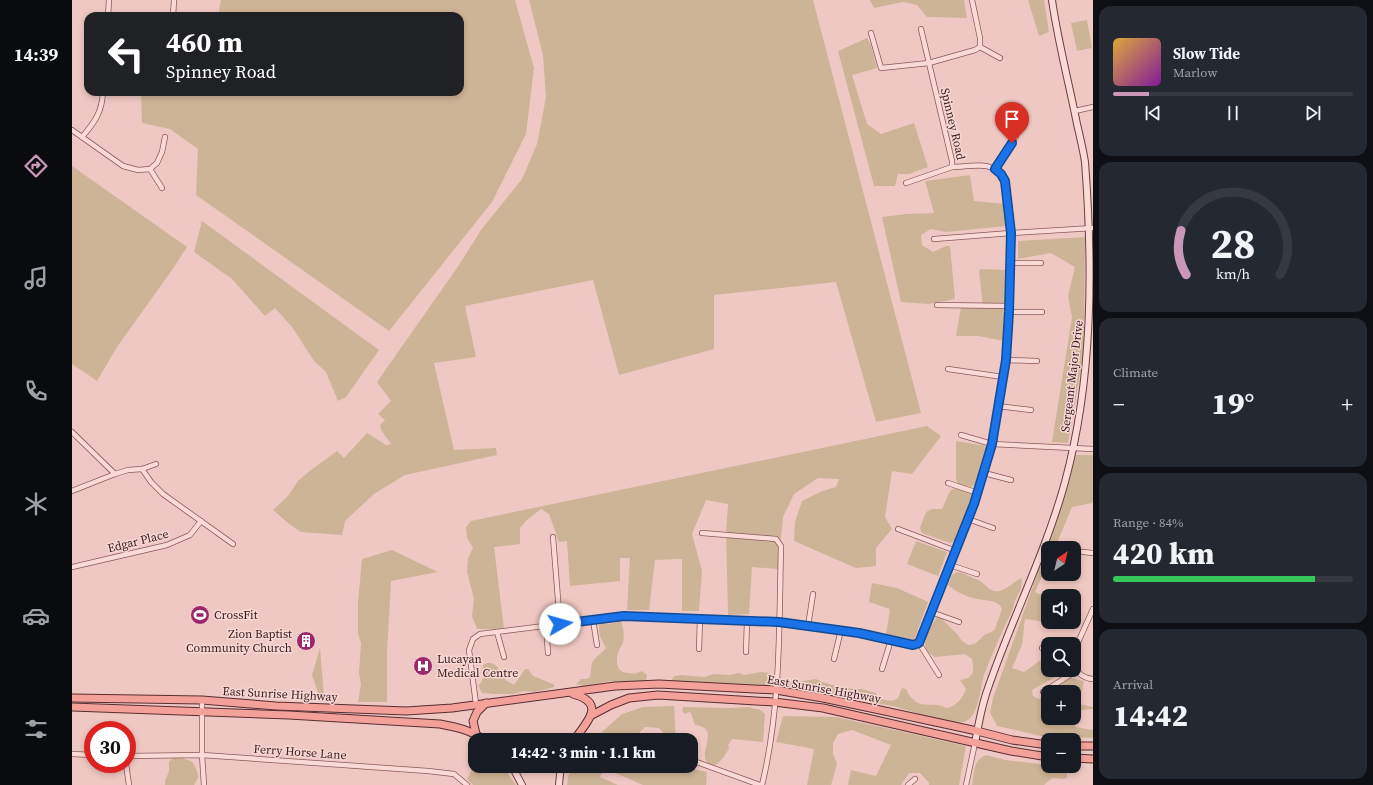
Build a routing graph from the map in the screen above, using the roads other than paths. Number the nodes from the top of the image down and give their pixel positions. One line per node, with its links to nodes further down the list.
1 (109, 0): 5 (street)
2 (174, 0): 6 (street)
3 (972, 0): 9 (street)
4 (1052, 0): 14 (street, Sergeant Major Drive)
5 (108, 12)
6 (173, 12)
7 (921, 29): 11 (street, Spinney Road)
8 (871, 33): 11 (street)
9 (980, 47): 10 (street); 11 (street)
10 (1000, 58)
11 (929, 63): 19 (street, Spinney Road)
12 (103, 96): 17 (street)
13 (1093, 107): 14 (street)
14 (1075, 111): 24 (street, Sergeant Major Drive)
15 (72, 130): 17 (street)
16 (1016, 136): 21 (street)
17 (82, 137): 20 (street)
18 (165, 137): 20 (street)
19 (952, 167): 21 (street, Spinney Road); 22 (street)
20 (150, 169): 23 (street)
21 (995, 169): 25 (street)
22 (906, 183)
23 (162, 188)
24 (1092, 228): 25 (street); 42 (street, Sergeant Major Drive)
25 (1011, 233): 26 (street); 27 (street)
26 (934, 239)
27 (1010, 263): 28 (street); 30 (street)
28 (1041, 263)
29 (937, 305): 30 (street)
30 (1010, 306): 31 (street)
31 (1009, 312): 32 (street); 33 (street)
32 (1042, 312)
33 (1006, 360): 34 (street); 36 (street)
34 (1037, 361)
35 (948, 369): 36 (street)
36 (1003, 377): 37 (street)
37 (998, 406): 38 (street); 41 (street)
38 (1031, 410)
39 (73, 434): 47 (street)
40 (961, 435): 41 (street)
41 (992, 444): 42 (street); 46 (street)
42 (1074, 447): 43 (street); 103 (street, Sergeant Major Drive)
43 (1093, 449)
44 (156, 464): 45 (street)
45 (142, 469): 47 (street); 53 (street)
46 (984, 473): 48 (street); 51 (street)
47 (115, 474): 50 (street)
48 (1011, 480)
49 (948, 483): 51 (street)
50 (72, 491)
51 (978, 493): 52 (street)
52 (968, 519): 54 (street); 59 (street)
53 (201, 521): 58 (street); 63 (street, Edgar Place)
54 (993, 528)
55 (898, 529): 59 (street)
56 (702, 533): 71 (street)
57 (553, 537): 73 (street)
58 (233, 544)
59 (956, 551): 62 (street)
60 (1083, 552): 61 (street)
61 (1093, 552)
62 (950, 565): 64 (street); 67 (street)
63 (72, 567)
64 (977, 574)
65 (813, 594): 75 (street)
66 (1093, 609): 78 (street)
67 (931, 612): 72 (street); 80 (street)
68 (593, 620): 69 (street); 73 (street); 81 (street)
69 (700, 620): 70 (street); 82 (street)
70 (747, 621): 71 (street); 83 (street)
71 (779, 622): 75 (street); 93 (street)
72 (959, 622)
73 (560, 624): 74 (street)
74 (546, 626): 77 (street); 84 (street)
75 (808, 626): 76 (street)
76 (841, 630): 79 (street); 86 (street)
77 (498, 632): 85 (street); 99 (street)
78 (1080, 637)
79 (891, 640): 80 (street); 87 (street)
80 (919, 643): 89 (street)
81 (597, 645)
82 (698, 649)
83 (746, 652)
84 (548, 654)
85 (504, 657)
86 (834, 659)
87 (882, 669)
88 (1081, 673): 91 (street)
89 (939, 675)
90 (1063, 677): 92 (street)
91 (1093, 679)
92 (1052, 685)
93 (776, 690): 94 (main road, East Sunrise Highway); 97 (street); 103 (main road, East Sunrise Highway)
94 (569, 693): 98 (main road, East Sunrise Highway); 102 (main road)
95 (72, 698): 96 (main road, East Sunrise Highway)
96 (202, 700): 99 (main road, East Sunrise Highway); 101 (street)
97 (774, 702): 102 (main road, East Sunrise Highway); 107 (main road, East Sunrise Highway); 128 (street)
98 (486, 703): 99 (main road, East Sunrise Highway); 105 (main road)
99 (476, 704)
100 (72, 707): 101 (main road, East Sunrise Highway)
101 (202, 712): 104 (main road, East Sunrise Highway); 113 (street)
102 (592, 716): 106 (main road)
103 (977, 731): 107 (street, Sergeant Major Drive); 108 (main road, East Sunrise Highway)
104 (473, 733)
105 (476, 733)
106 (579, 733)
107 (974, 742): 115 (main road, East Sunrise Highway); 130 (street)
108 (1041, 743)
109 (1081, 746): 110 (main road)
110 (1093, 746)
111 (72, 754): 112 (street)
112 (84, 754)
113 (202, 755): 114 (street, Ferry Horse Lane); 124 (street); 125 (street, Ferry Horse Lane)
114 (136, 756)
115 (1041, 756)
116 (1081, 758): 117 (main road)
117 (1093, 759)
118 (698, 762): 128 (street)
119 (127, 773): 123 (street)
120 (516, 773): 126 (street)
121 (560, 773): 127 (street)
122 (915, 779): 129 (street)
123 (129, 785)
124 (204, 785)
125 (466, 785)
126 (522, 785)
127 (559, 785)
128 (761, 785)
129 (908, 785)
130 (966, 785)

